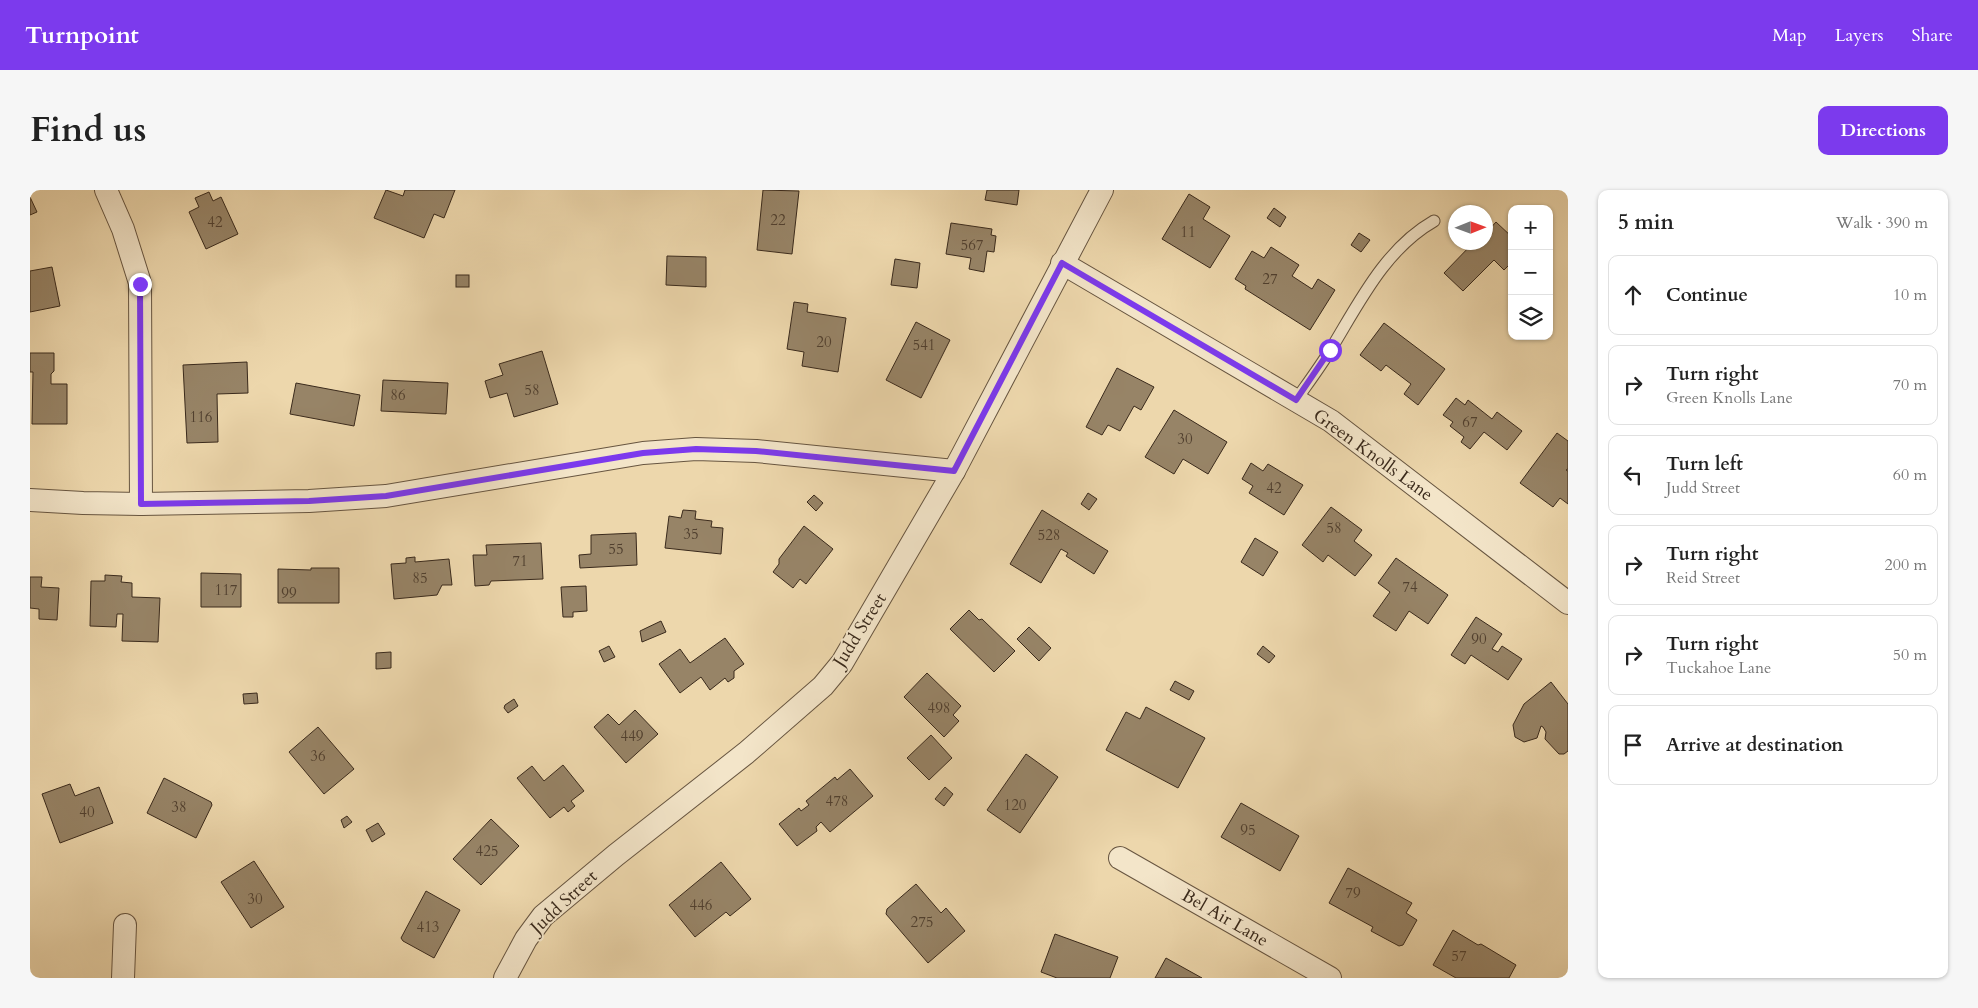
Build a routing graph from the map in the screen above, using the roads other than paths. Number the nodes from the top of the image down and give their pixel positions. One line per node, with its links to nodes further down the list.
1 (106, 190): 8 (street)
2 (1102, 190): 4 (street, Judd Street)
3 (1434, 221): 5 (lane)
4 (1062, 263): 5 (street, Green Knolls Lane); 6 (street, Judd Street)
5 (1296, 400): 9 (street, Green Knolls Lane)
6 (954, 471): 8 (street); 13 (street, Judd Street)
7 (30, 500): 8 (street)
8 (141, 504)
9 (1568, 603)
10 (1120, 858): 14 (street, Bel Air Lane)
11 (125, 924): 12 (street)
12 (123, 978)
13 (505, 978)
14 (1330, 978)

